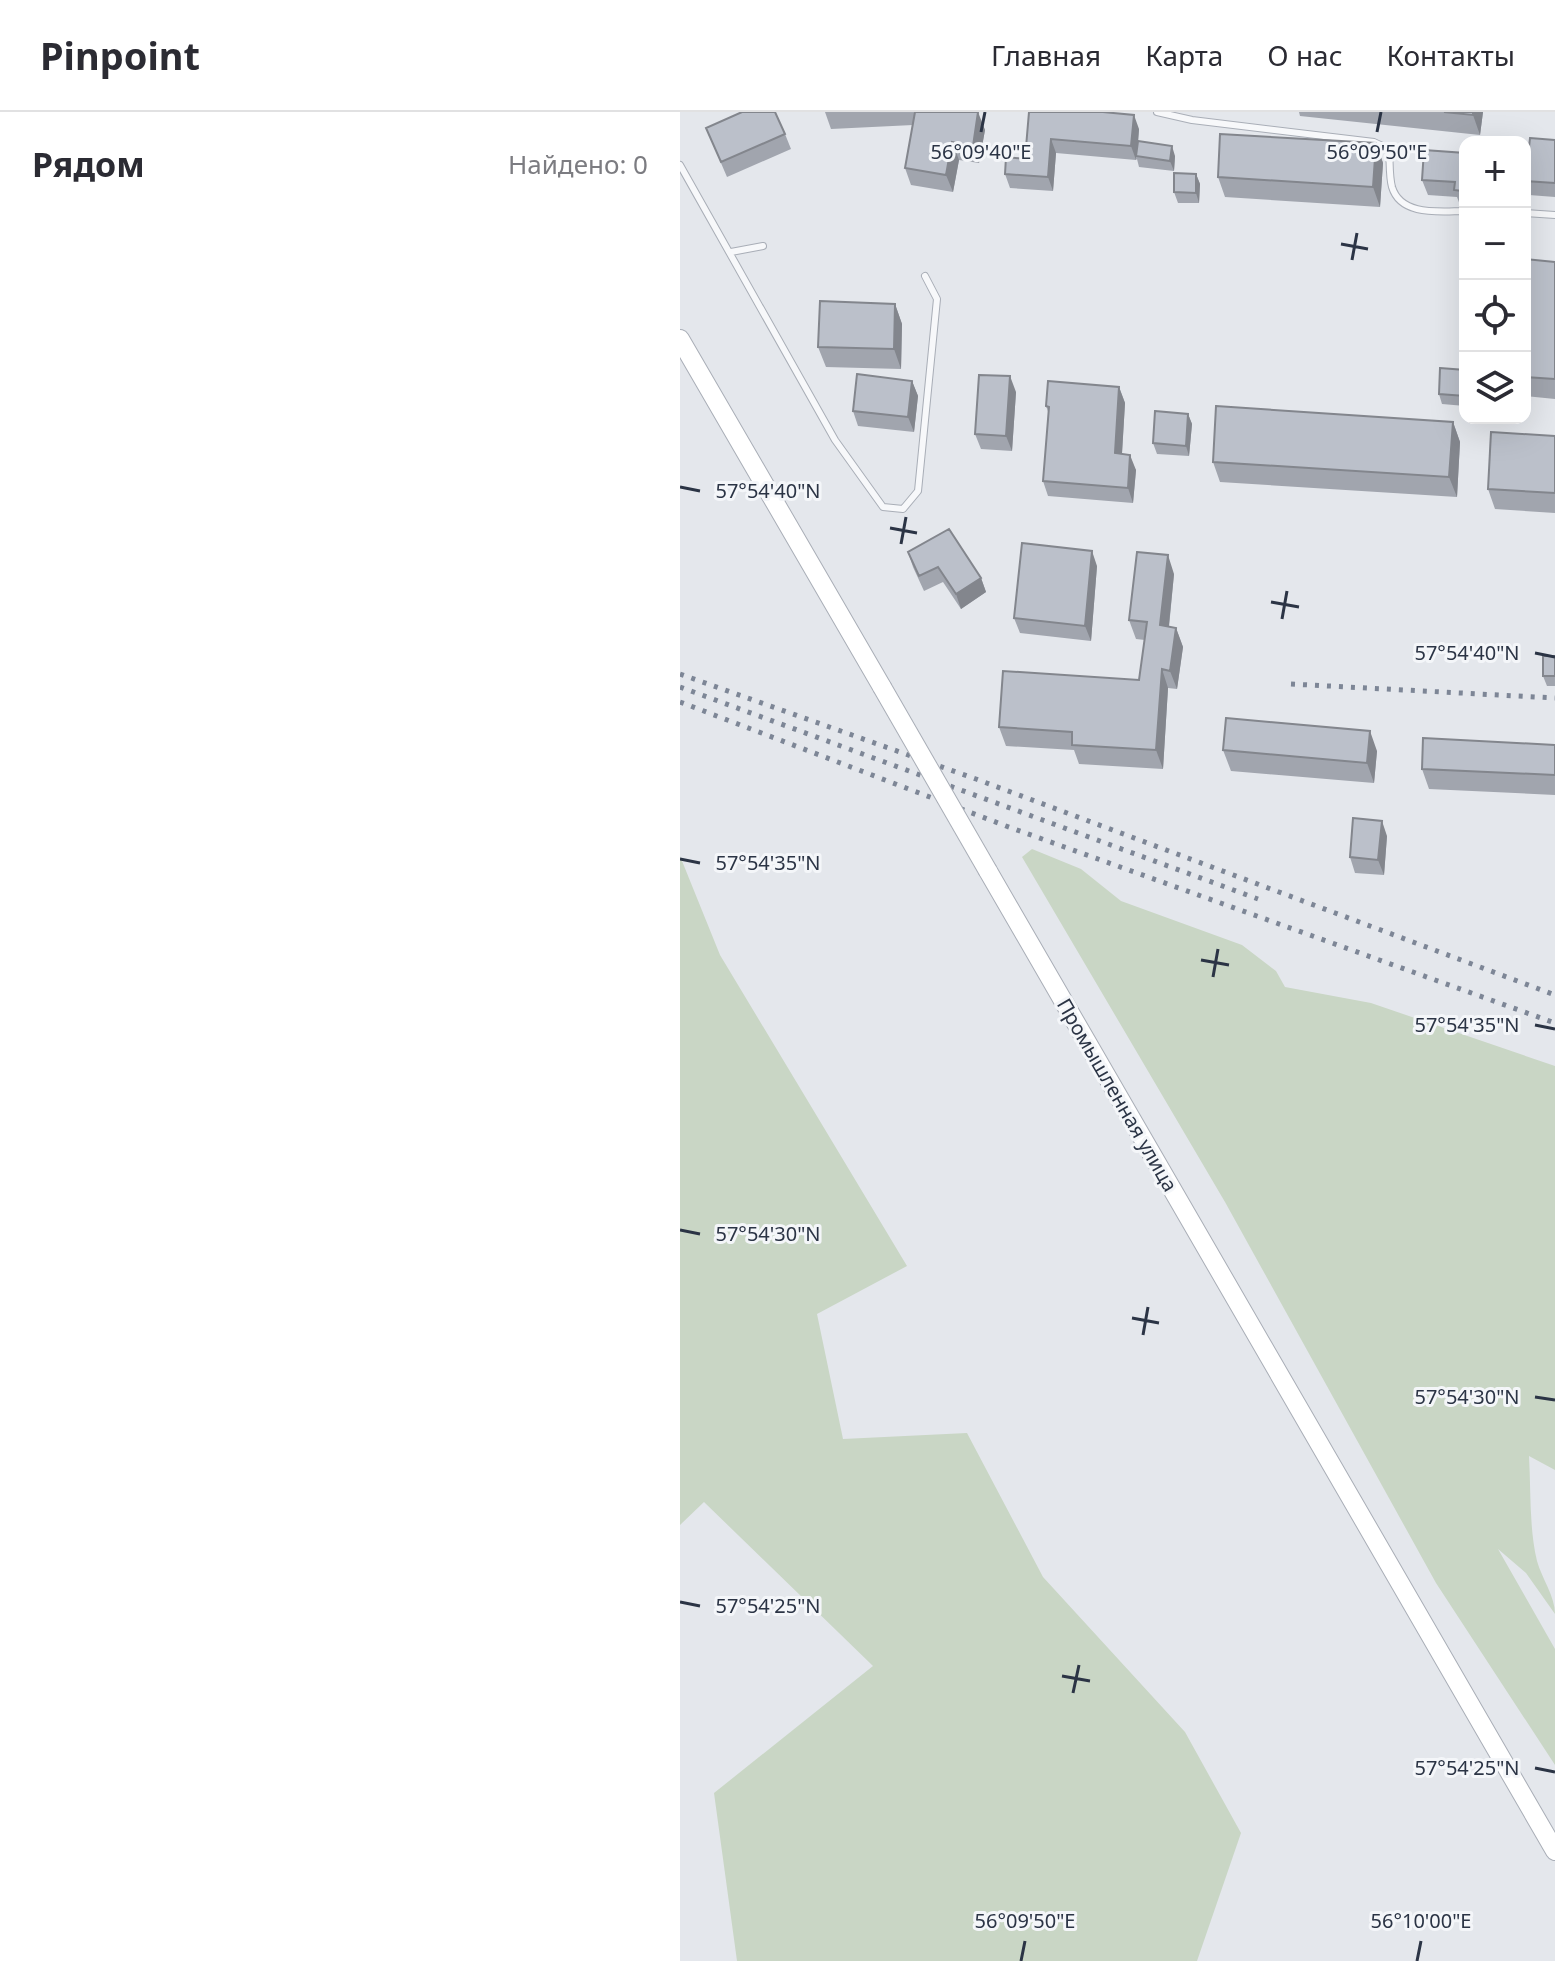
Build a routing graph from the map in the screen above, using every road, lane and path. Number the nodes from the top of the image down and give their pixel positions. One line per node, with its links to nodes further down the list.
1 (1157, 112): 3 (lane)
2 (680, 165): 7 (lane)
3 (1459, 211)
4 (1531, 213): 5 (lane)
5 (1555, 215)
6 (763, 246): 7 (lane)
7 (731, 252): 8 (lane)
8 (925, 276)
9 (680, 339): 10 (street, Промышленная улица, bridge)
10 (1555, 1851)

